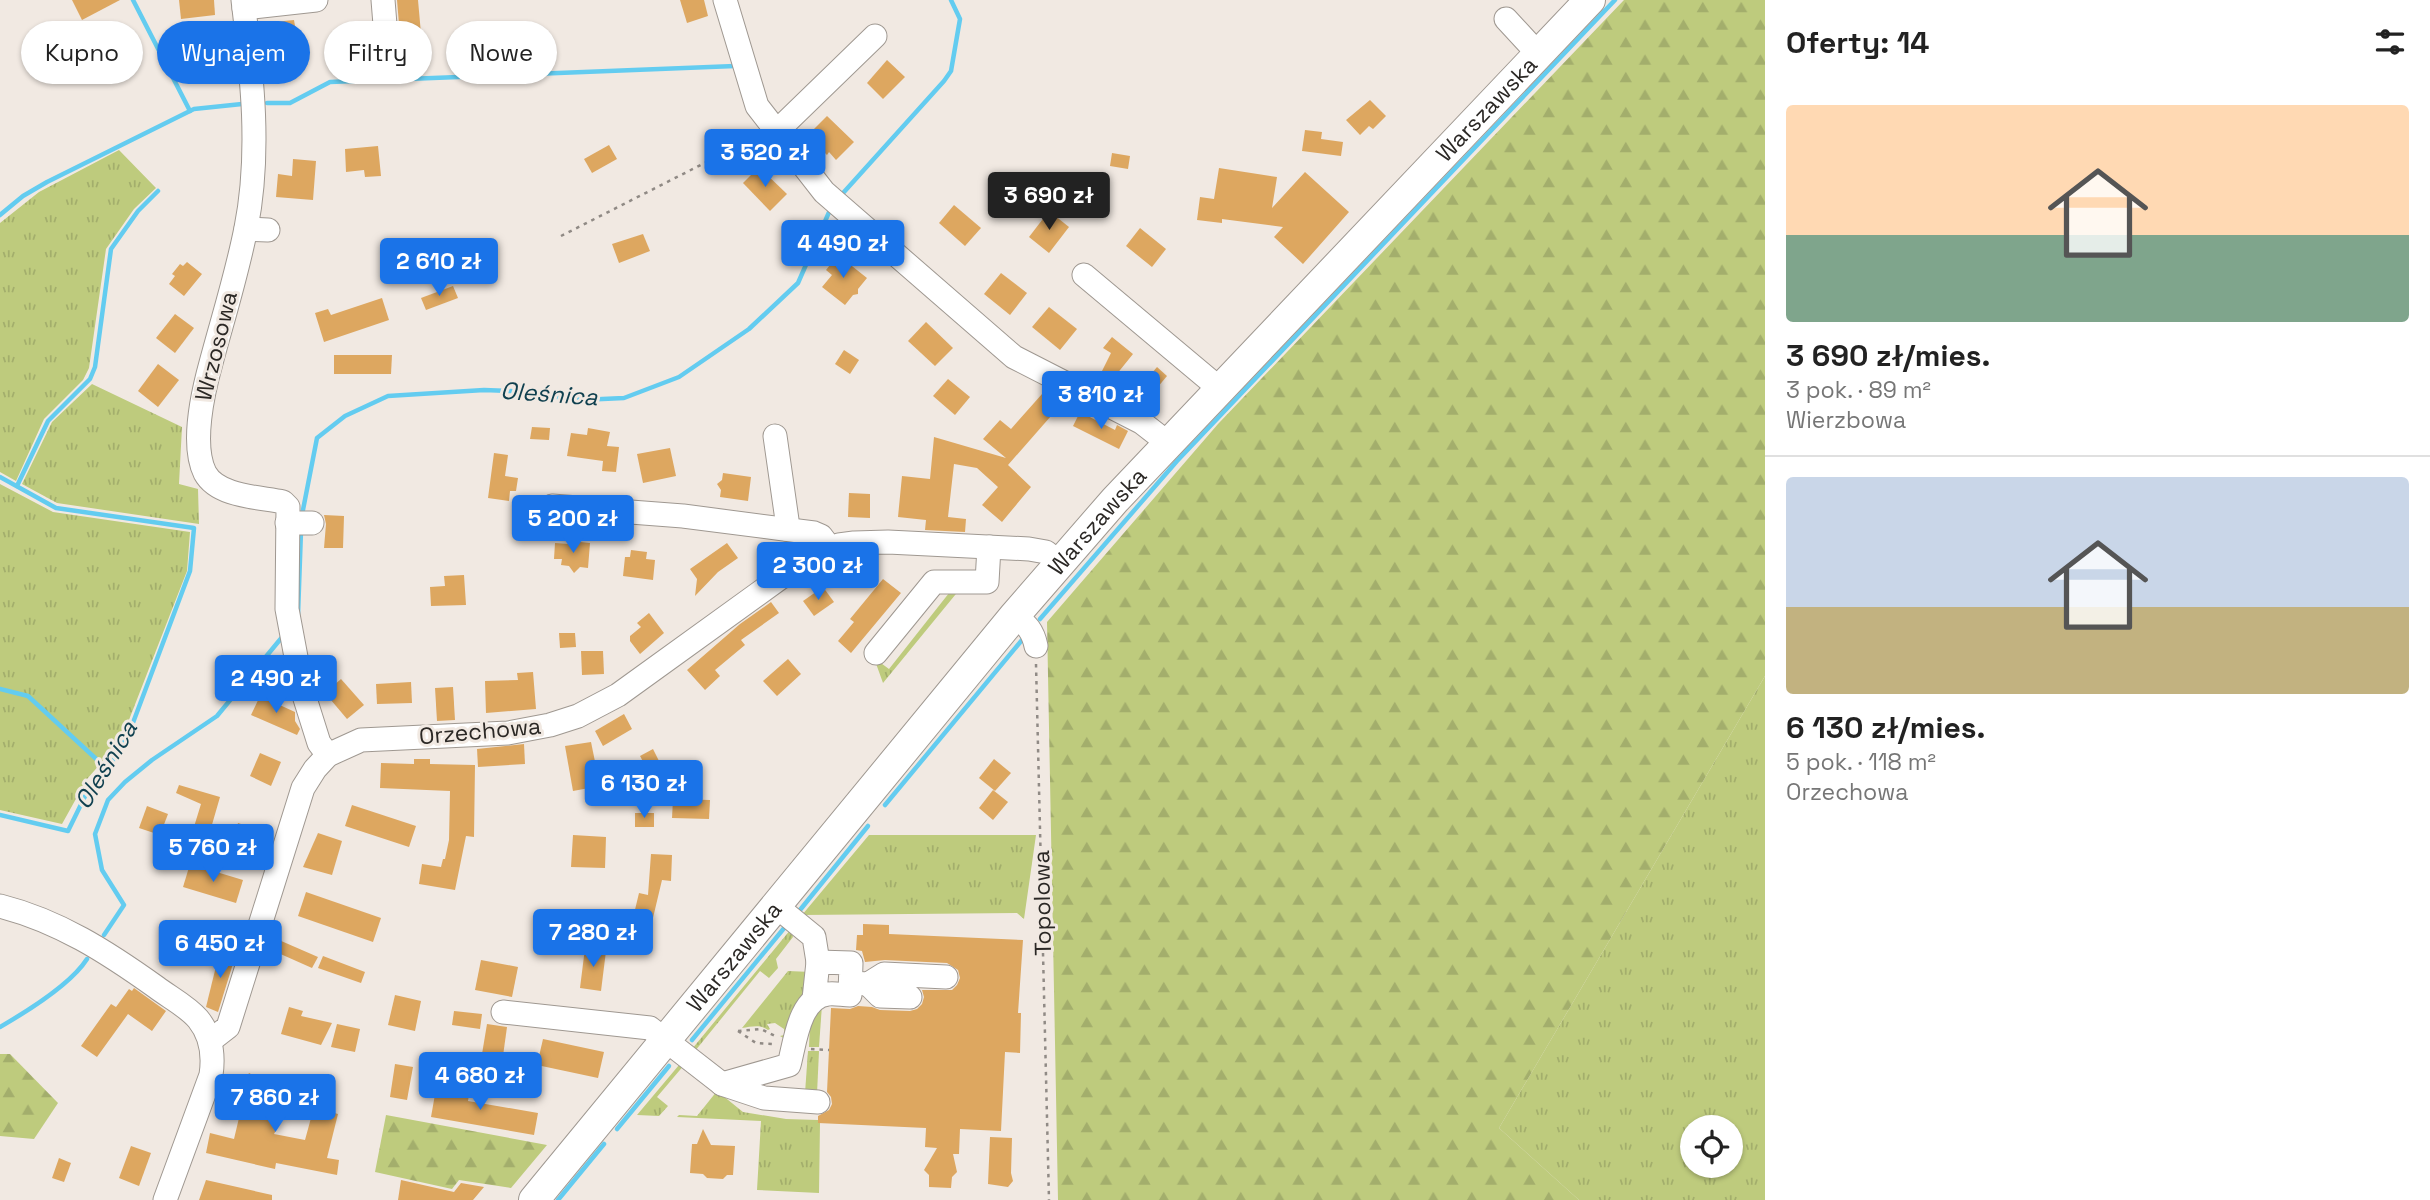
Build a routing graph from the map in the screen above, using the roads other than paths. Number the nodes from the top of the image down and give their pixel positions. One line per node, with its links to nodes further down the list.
1 (316, 0): 5 (street)
2 (383, 0): 7 (street)
3 (725, 0): 10 (street)
4 (1590, 0): 9 (main road, Warszawska)
5 (244, 4): 16 (street, Wrzosowa)
6 (1506, 19): 9 (street)
7 (385, 21)
8 (875, 36): 10 (street)
9 (1542, 52): 12 (main road, Warszawska)
10 (771, 127): 14 (street)
11 (1084, 275): 12 (street)
12 (1220, 389): 14 (main road, Warszawska)
13 (775, 436): 18 (street)
14 (1168, 443): 21 (main road, Warszawska)
15 (552, 506): 18 (street)
16 (287, 523): 17 (street); 25 (street)
17 (312, 523)
18 (786, 529): 20 (street)
19 (989, 547): 20 (street, Orzechowa); 21 (street, Orzechowa); 24 (street)
20 (831, 549): 25 (street, Orzechowa)
21 (1060, 563): 22 (main road, Warszawska)
22 (1016, 614): 23 (street); 27 (main road, Warszawska)
23 (1036, 646)
24 (876, 653)
25 (328, 755): 35 (street, Orzechowa)
26 (0, 906): 35 (street)
27 (776, 906): 28 (street); 34 (main road, Warszawska)
28 (818, 962): 30 (street); 32 (street)
29 (946, 977): 30 (street)
30 (859, 984): 31 (street); 32 (street)
31 (909, 997)
32 (814, 999): 36 (street)
33 (503, 1012): 34 (street)
34 (667, 1040): 36 (street); 39 (main road, Warszawska)
35 (210, 1041): 38 (street)
36 (722, 1084): 37 (street)
37 (818, 1102)
38 (165, 1200)
39 (534, 1200)

